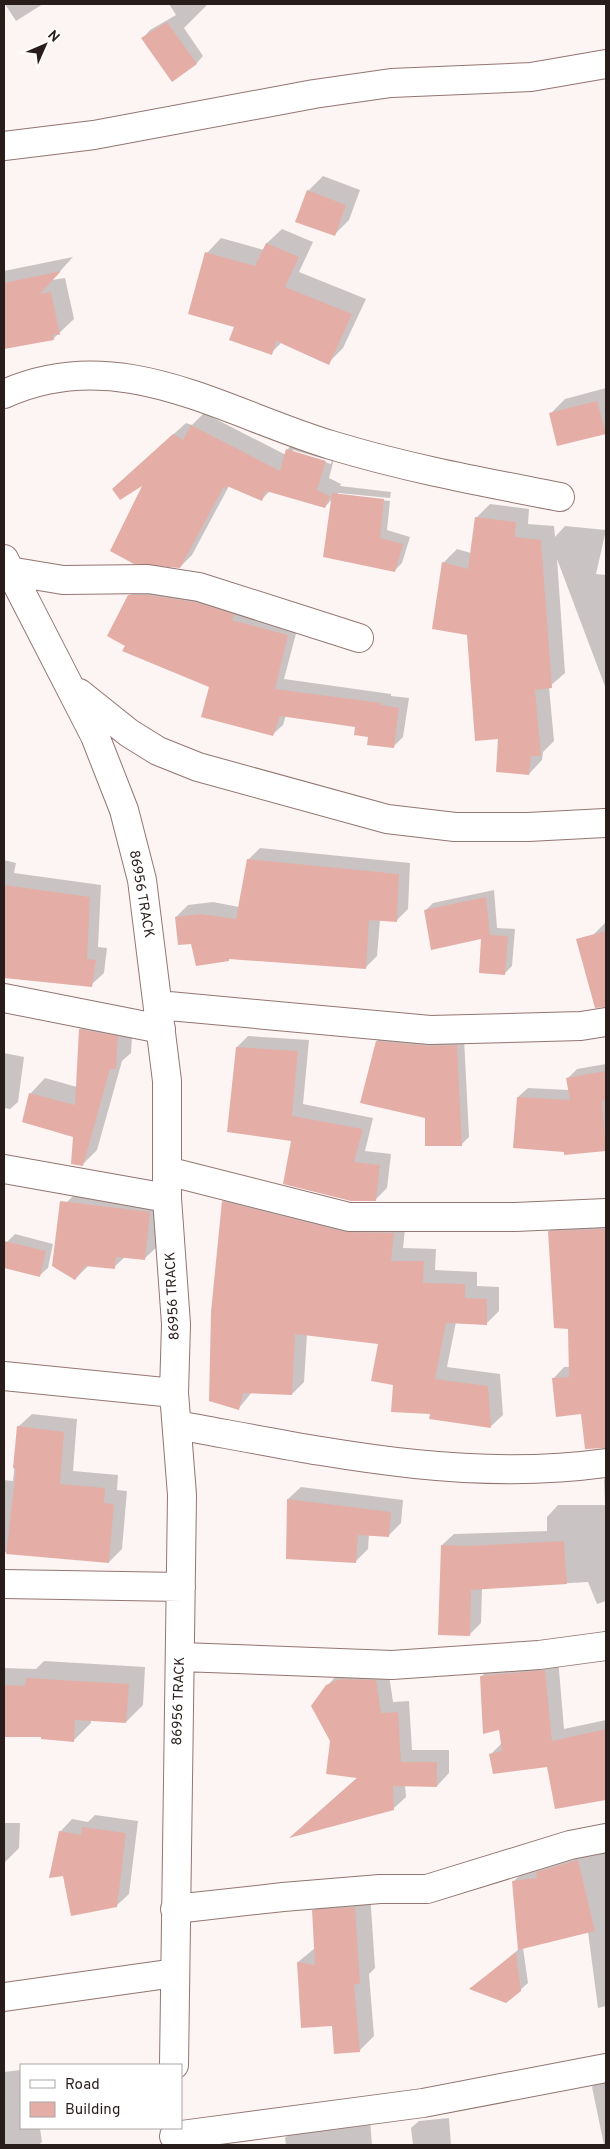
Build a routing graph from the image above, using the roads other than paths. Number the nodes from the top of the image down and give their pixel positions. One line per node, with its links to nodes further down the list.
1 (606, 64): 2 (street)
2 (4, 146)
3 (4, 394): 4 (street)
4 (560, 497)
5 (7, 565): 6 (street); 7 (street, 86956 TRACK)
6 (359, 638)
7 (72, 687): 8 (street); 10 (street, 86956 TRACK)
8 (605, 823)
9 (4, 998): 10 (street)
10 (159, 1017): 11 (street); 13 (street, 86956 TRACK)
11 (606, 1022)
12 (4, 1169): 14 (street)
13 (167, 1171): 14 (street, 86956 TRACK); 15 (street)
14 (167, 1198): 17 (street, 86956 TRACK)
15 (606, 1212)
16 (4, 1376): 17 (street)
17 (174, 1393): 18 (street, 86956 TRACK)
18 (177, 1425): 19 (street); 21 (street, 86956 TRACK)
19 (606, 1464)
20 (4, 1584): 21 (street)
21 (181, 1587): 23 (street, 86956 TRACK)
22 (606, 1646): 23 (street)
23 (180, 1657): 25 (street, 86956 TRACK)
24 (606, 1838): 25 (street)
25 (175, 1908): 26 (street, 86956 TRACK)
26 (175, 1973): 27 (street); 28 (street, 86956 TRACK)
27 (4, 1997)
28 (174, 2064)
29 (606, 2068): 30 (street)
30 (174, 2136)

